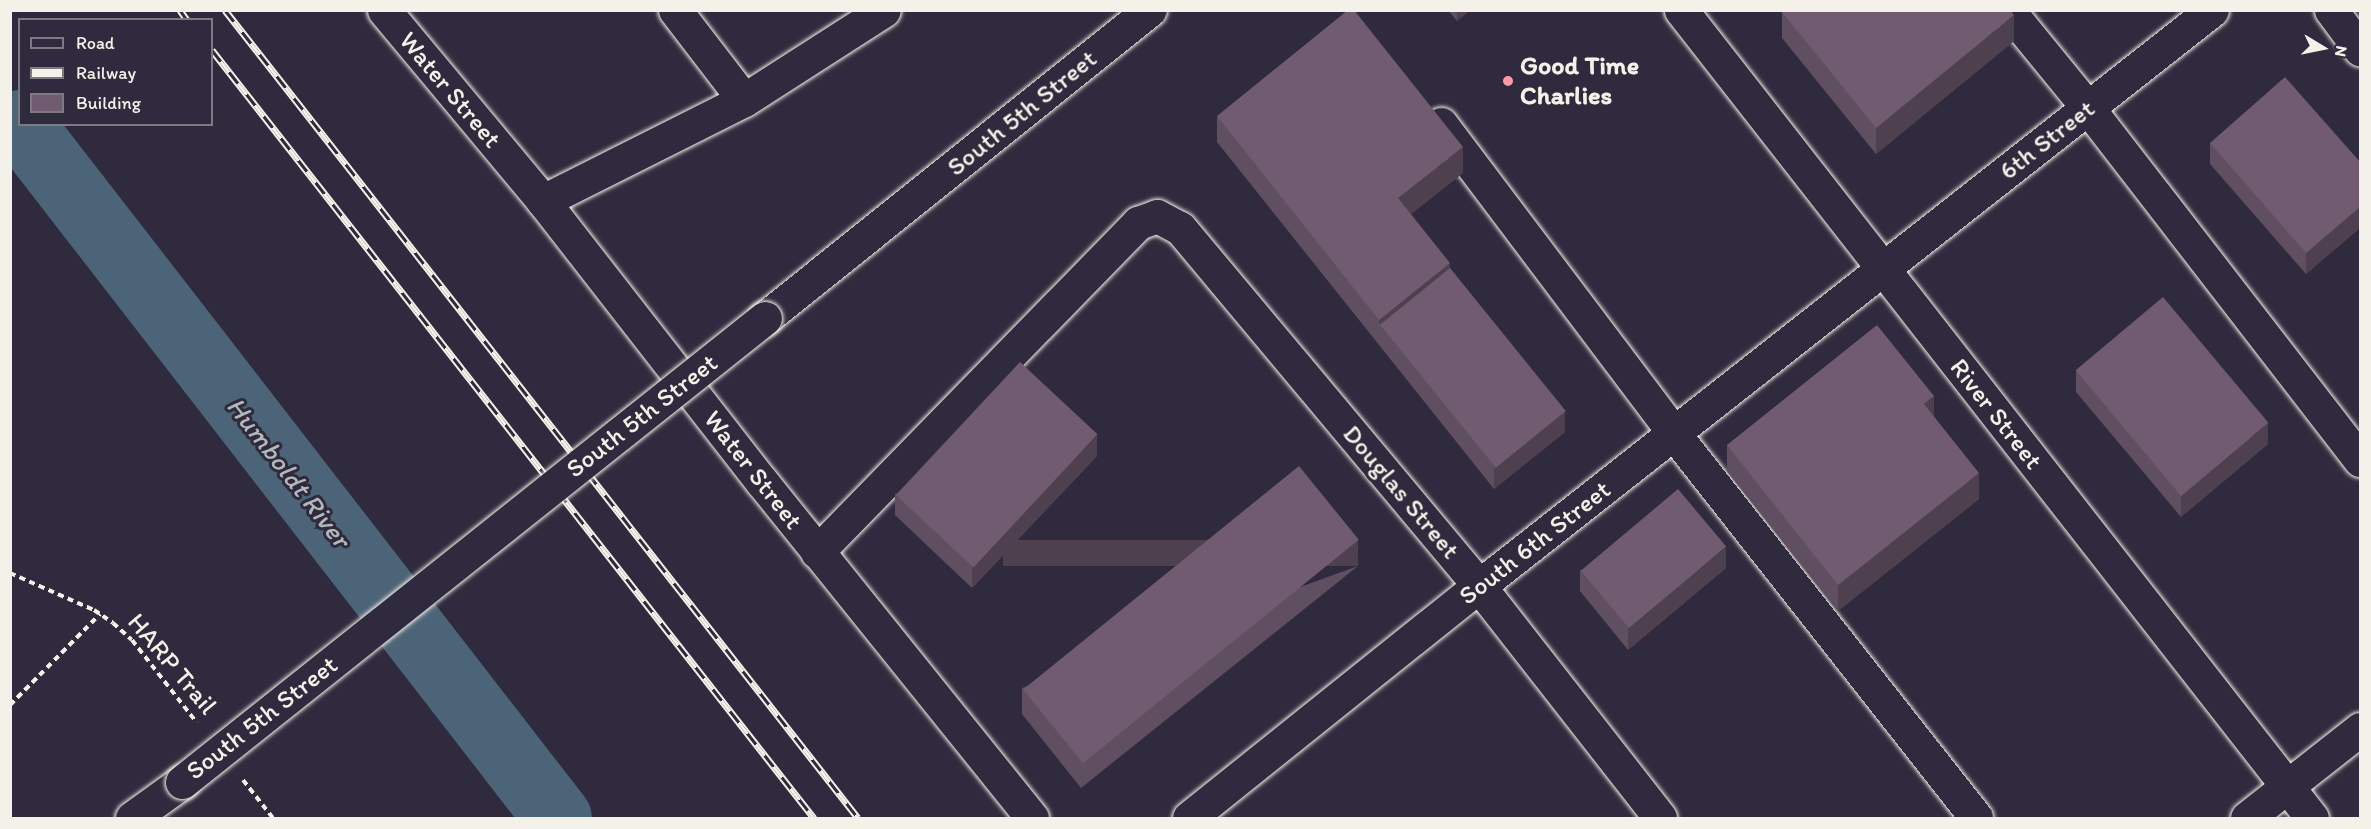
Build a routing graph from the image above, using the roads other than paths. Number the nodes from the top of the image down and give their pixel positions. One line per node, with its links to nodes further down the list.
1 (384, 10): 13 (street, Water Street)
2 (675, 10): 10 (street)
3 (884, 10): 10 (street)
4 (1150, 10): 21 (street, South 5th Street, bridge)
5 (1681, 10): 14 (street, River Street)
6 (2008, 10): 11 (street)
7 (2212, 10): 11 (street, 6th Street)
8 (2331, 10): 9 (street)
9 (2361, 49)
10 (744, 100): 13 (street)
11 (2088, 108): 14 (street, 6th Street); 16 (street)
12 (1442, 124): 15 (street)
13 (543, 201): 17 (street, Water Street)
14 (1883, 269): 15 (street, South 6th Street); 20 (street, River Street)
15 (1675, 435): 18 (street, South 6th Street); 25 (street)
16 (2361, 460)
17 (817, 552): 18 (street, Douglas Street); 22 (street, Water Street)
18 (1479, 586): 23 (street, South 6th Street); 24 (street, Douglas Street)
19 (2361, 729): 20 (street)
20 (2287, 786): 26 (street); 27 (street, River Street)
21 (132, 819)
22 (1032, 819)
23 (1189, 819)
24 (1660, 819)
25 (1976, 819)
26 (2247, 819)
27 (2312, 819)

